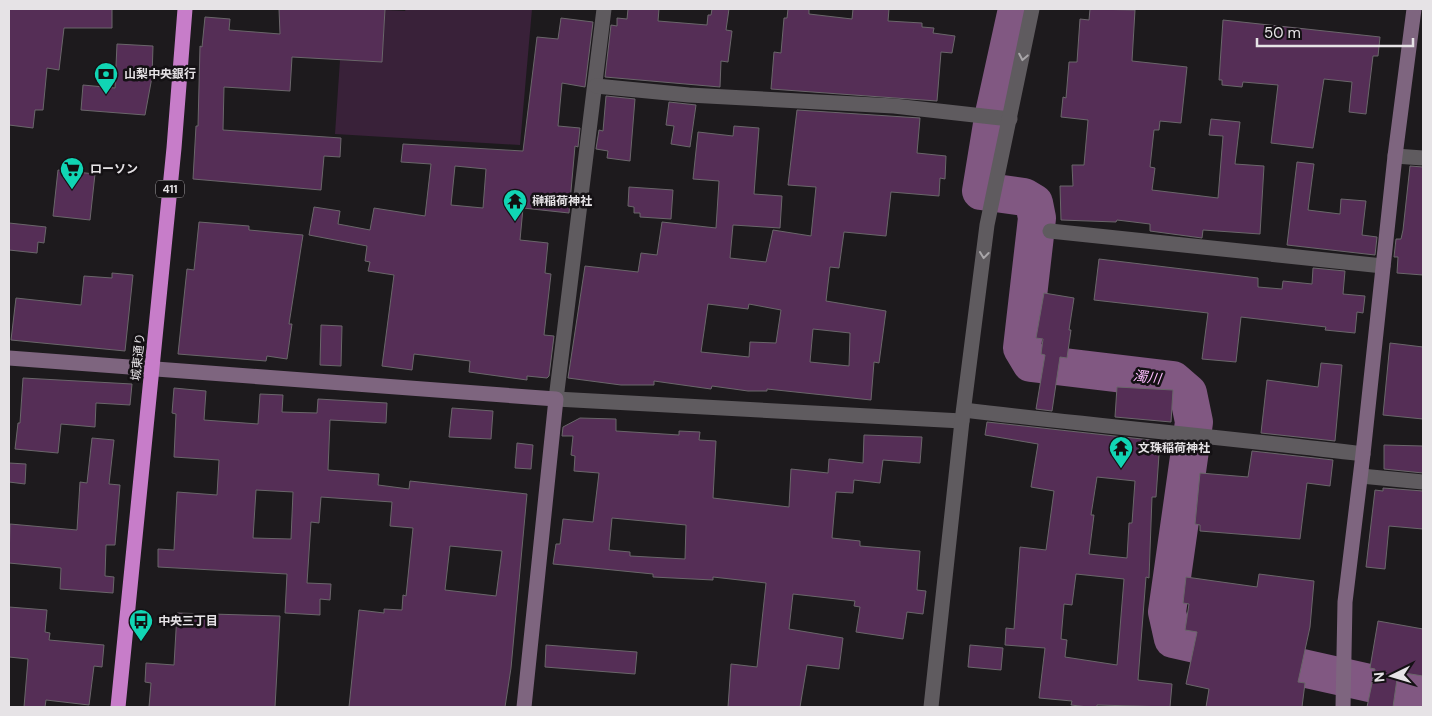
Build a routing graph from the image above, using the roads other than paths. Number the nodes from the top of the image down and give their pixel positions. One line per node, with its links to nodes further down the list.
1 (184, 9): 12 (highway, 城東通り / 411)
2 (604, 9): 5 (street)
3 (1032, 9): 6 (street, one-way to 6)
4 (1414, 9): 7 (street)
5 (596, 86): 6 (street); 13 (street)
6 (1010, 119): 14 (street, one-way to 14)
7 (1395, 156): 8 (street); 10 (street)
8 (1423, 158)
9 (1050, 231): 10 (street)
10 (1383, 266): 15 (street)
11 (9, 358): 12 (street)
12 (151, 368): 13 (street); 19 (highway, 城東通り / 411)
13 (556, 400): 14 (street); 20 (street)
14 (963, 416): 15 (street); 21 (street)
15 (1363, 454): 16 (street)
16 (1361, 476): 17 (street); 18 (street)
17 (1423, 482)
18 (1343, 705)
19 (118, 707)
20 (524, 707)
21 (931, 707)

